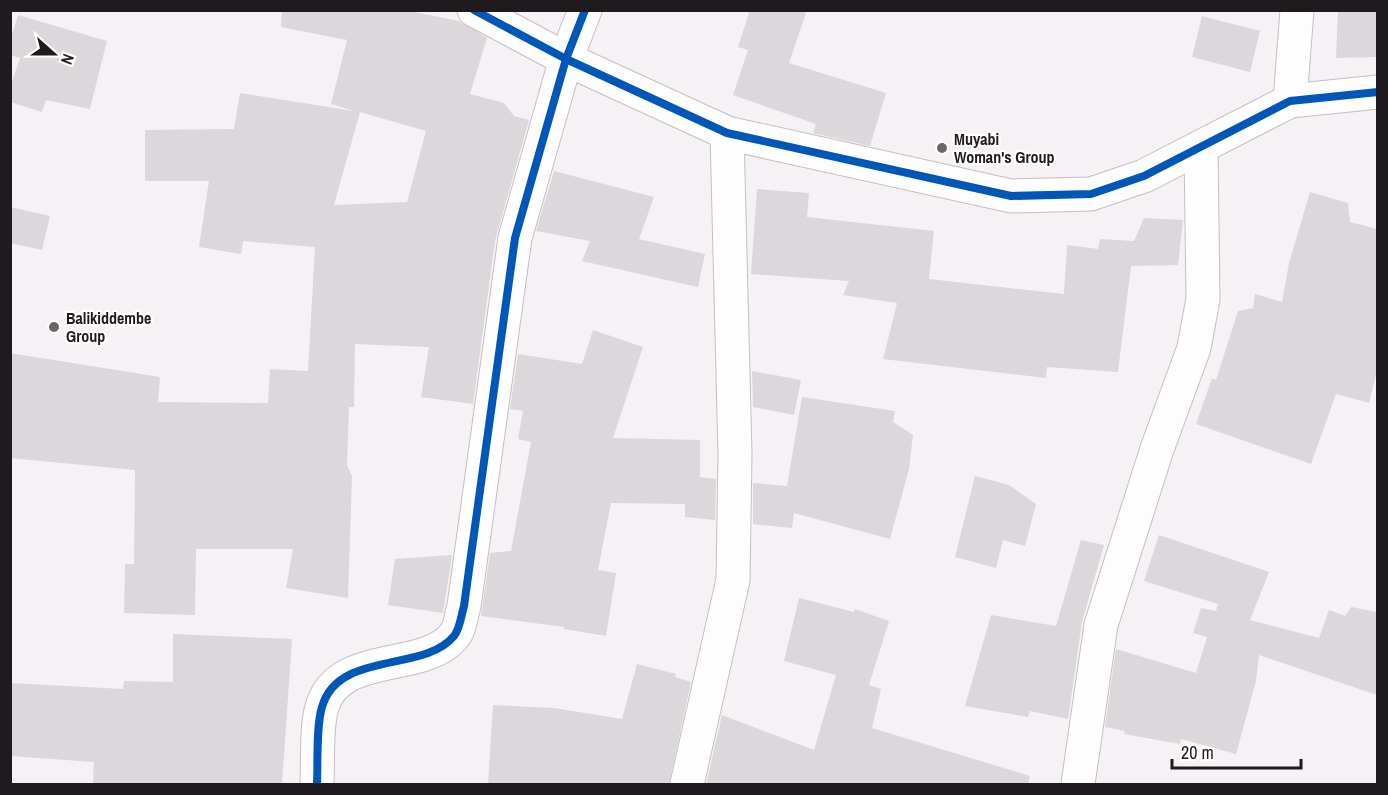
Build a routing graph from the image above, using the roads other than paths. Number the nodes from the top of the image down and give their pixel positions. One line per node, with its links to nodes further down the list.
1 (474, 10): 4 (street)
2 (585, 10): 4 (street)
3 (1297, 10): 6 (street)
4 (566, 59): 7 (street); 9 (street)
5 (1377, 92): 6 (street)
6 (1290, 101): 8 (street)
7 (727, 133): 8 (street); 10 (street)
8 (1201, 147): 11 (street)
9 (317, 784)
10 (687, 784)
11 (1078, 784)

